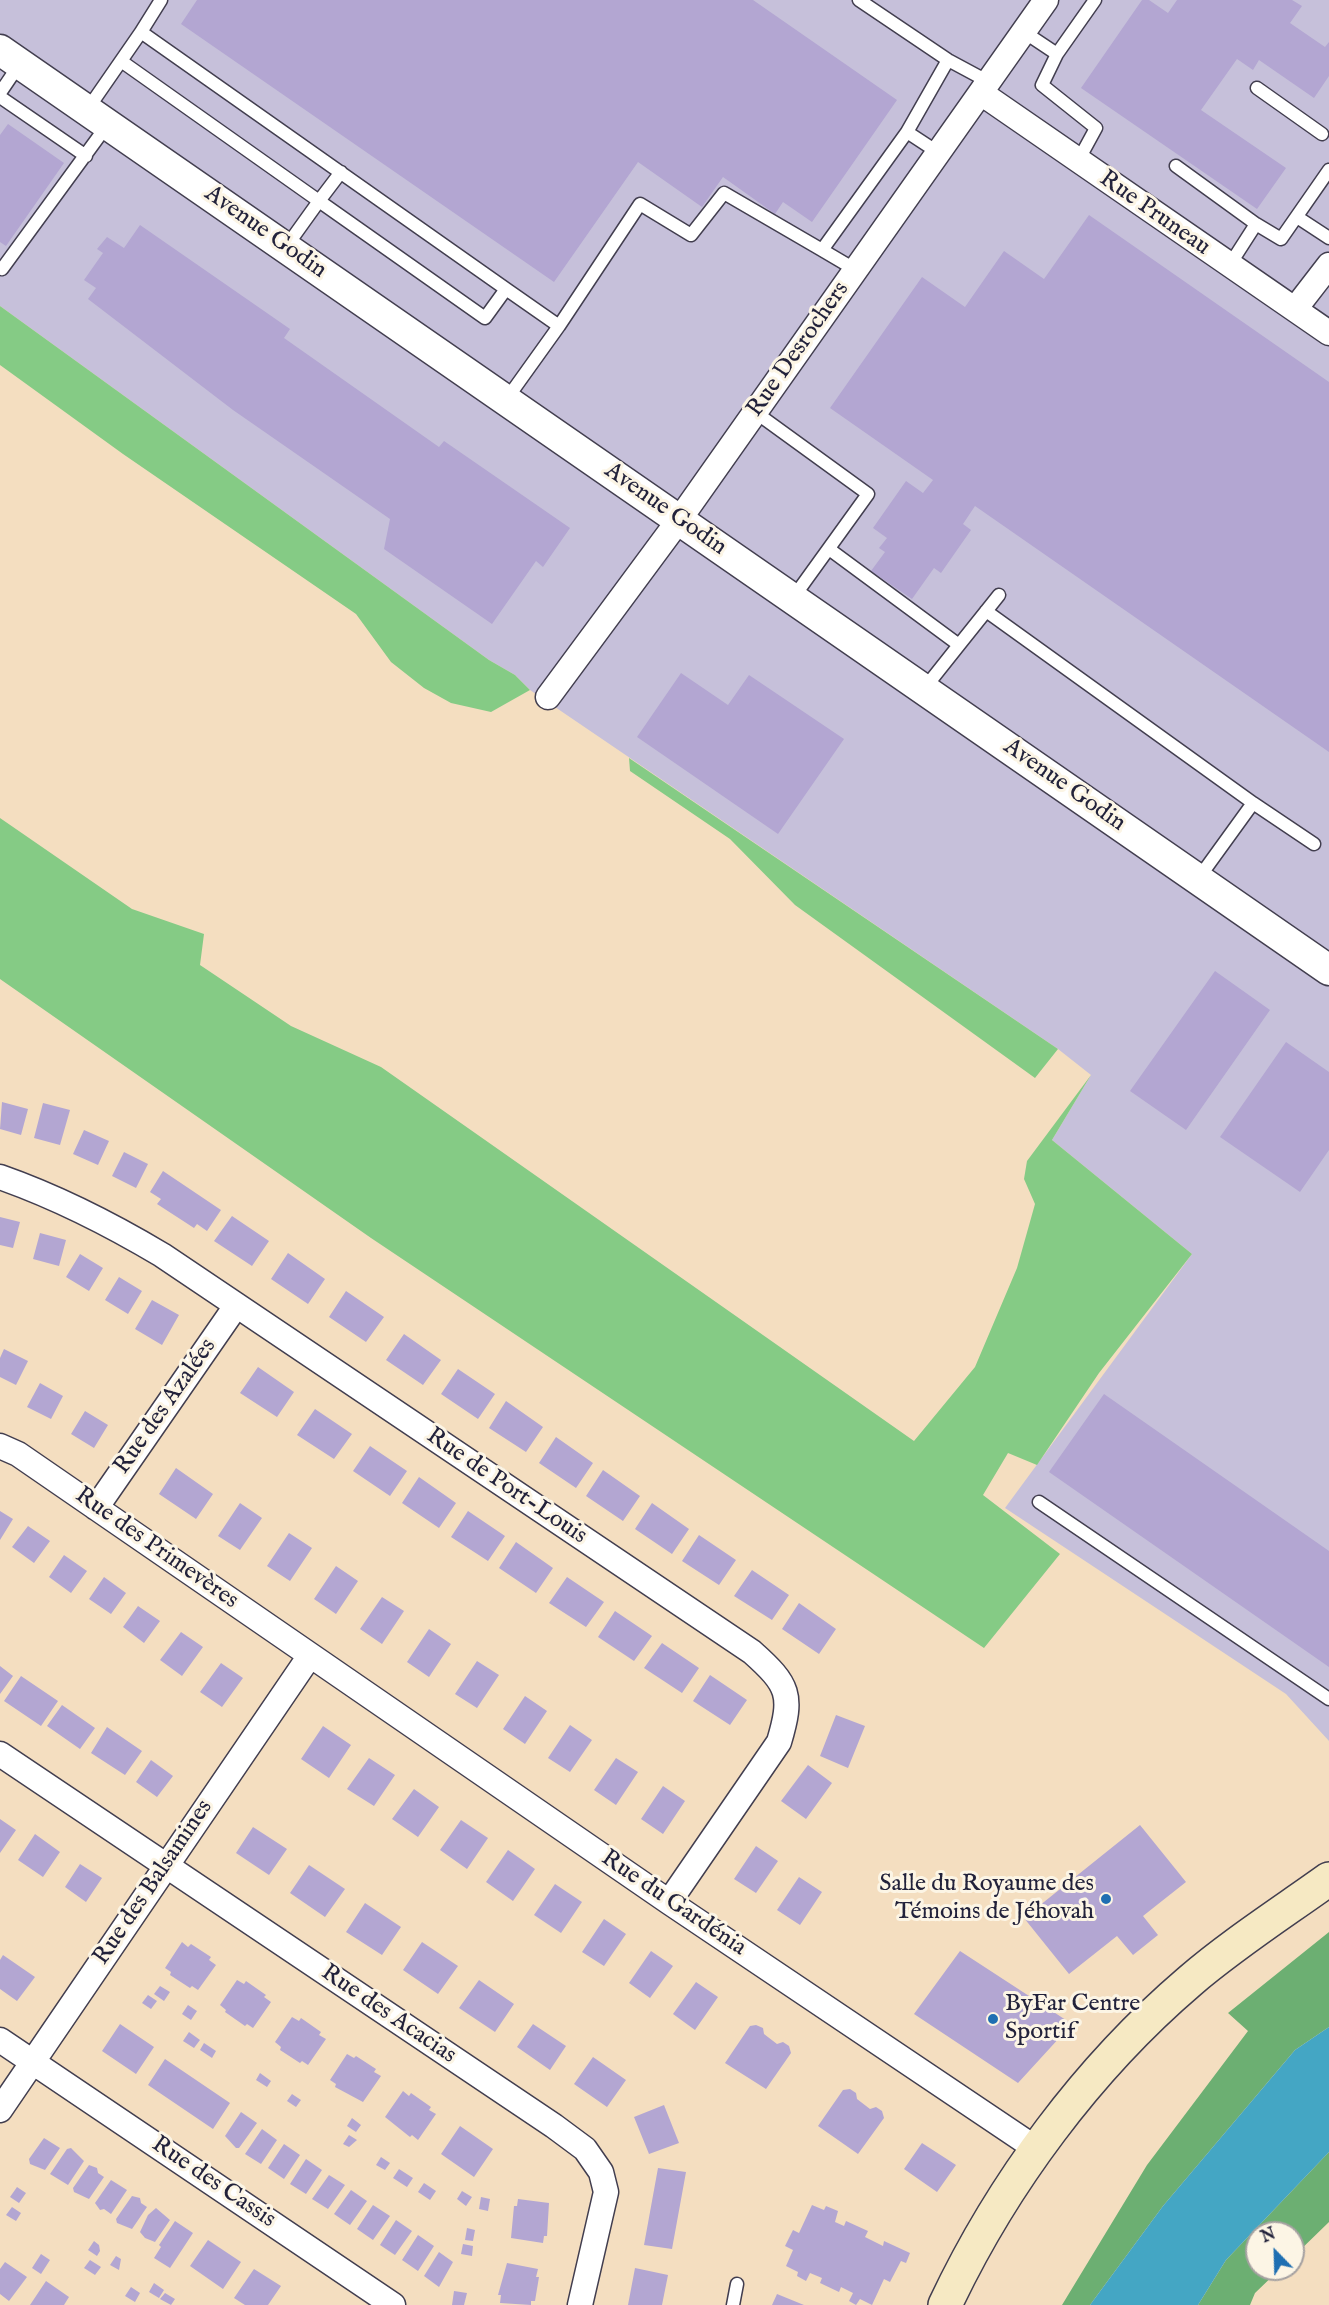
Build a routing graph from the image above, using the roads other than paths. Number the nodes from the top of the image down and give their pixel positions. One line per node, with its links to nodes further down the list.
1 (161, 0): 5 (lane)
2 (859, 0): 9 (lane)
3 (1046, 0): 6 (street, Rue Desrochers)
4 (1095, 0): 7 (lane)
5 (141, 32): 10 (lane); 22 (lane)
6 (1024, 32): 7 (lane); 11 (street, Rue Desrochers)
7 (1057, 54): 19 (lane)
8 (10, 57): 13 (lane); 14 (street, Avenue Godin)
9 (948, 60): 11 (lane); 15 (lane)
10 (121, 61): 14 (lane); 23 (lane)
11 (985, 88): 17 (street, Rue Desrochers); 19 (street, Rue Pruneau)
12 (1257, 88): 16 (lane)
13 (0, 95): 18 (lane)
14 (98, 117): 18 (lane); 27 (street, Avenue Godin)
15 (907, 132): 17 (lane); 28 (lane)
16 (1327, 132)
17 (939, 153): 32 (street, Rue Desrochers)
18 (86, 156): 31 (lane)
19 (1078, 161): 30 (street, Rue Pruneau)
20 (1176, 166): 25 (lane)
21 (1329, 170): 24 (lane)
22 (341, 172): 23 (lane); 33 (lane)
23 (319, 201): 27 (lane); 33 (lane)
24 (1297, 217): 25 (lane); 26 (lane)
25 (1256, 224): 30 (lane)
26 (1329, 238)
27 (286, 248): 37 (street, Avenue Godin)
28 (822, 250): 32 (lane); 35 (lane)
29 (1329, 265): 34 (street)
30 (1229, 266): 34 (street, Rue Pruneau)
31 (0, 268)
32 (856, 270): 38 (street, Rue Desrochers)
33 (506, 289): 35 (lane)
34 (1295, 309): 36 (street, Rue Pruneau)
35 (559, 326): 37 (lane)
36 (1329, 333)
37 (506, 400): 39 (street, Avenue Godin)
38 (755, 412): 39 (street, Rue Desrochers); 40 (lane)
39 (679, 520): 42 (street, Avenue Godin); 46 (street, Rue Desrochers)
40 (829, 549): 42 (lane); 44 (lane)
41 (999, 595): 43 (lane)
42 (792, 598): 45 (street, Avenue Godin)
43 (986, 611): 44 (lane); 47 (lane)
44 (958, 645): 45 (lane)
45 (923, 689): 49 (street, Avenue Godin)
46 (548, 697)
47 (1253, 803): 48 (lane); 49 (lane)
48 (1314, 844)
49 (1198, 879): 50 (street, Avenue Godin)
50 (1329, 970)
51 (0, 1177): 52 (street, Rue de Port-Louis)
52 (236, 1306): 55 (street, Rue des Azalées); 61 (street, Rue de Port-Louis)
53 (0, 1446): 55 (street, Rue des Primevères)
54 (1039, 1502): 57 (lane)
55 (96, 1508): 56 (street, Rue des Primevères)
56 (309, 1657): 59 (street, Rue des Balsamines); 61 (street, Rue du Gardénia)
57 (1329, 1699)
58 (0, 1754): 59 (street, Rue des Acacias)
59 (165, 1867): 63 (street, Rue des Balsamines); 68 (street, Rue des Acacias)
60 (1329, 1879): 65 (main road)
61 (669, 1902): 65 (street, Rue du Gardénia)
62 (0, 2040): 63 (street, Rue des Cassis)
63 (33, 2062): 64 (street, Rue des Balsamines); 67 (street, Rue des Cassis)
64 (0, 2110)
65 (1038, 2150): 70 (main road)
66 (736, 2284): 69 (lane)
67 (393, 2305)
68 (580, 2305)
69 (733, 2305)
70 (945, 2305)

